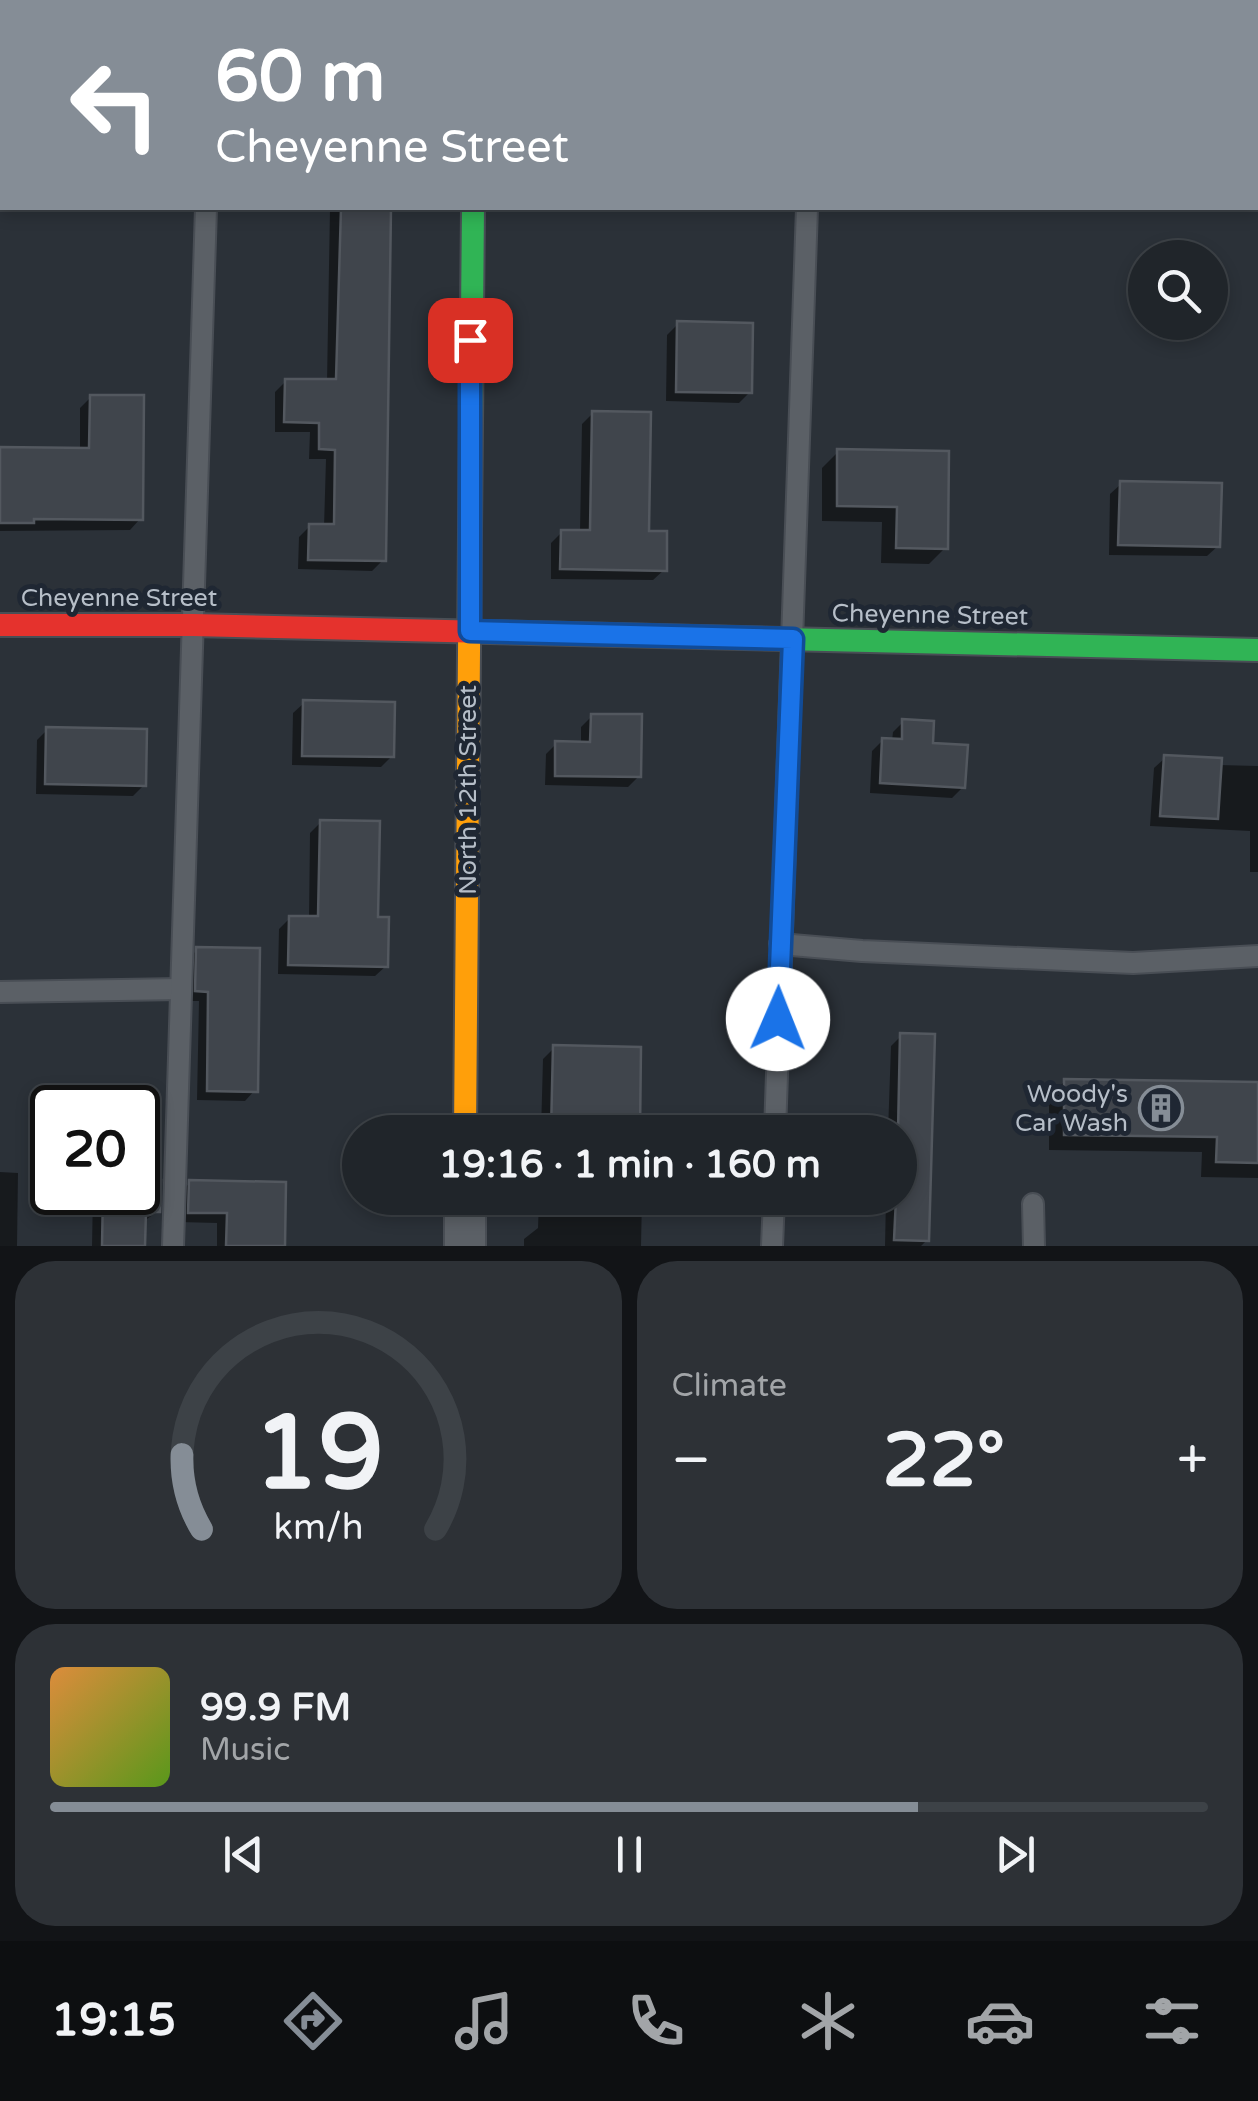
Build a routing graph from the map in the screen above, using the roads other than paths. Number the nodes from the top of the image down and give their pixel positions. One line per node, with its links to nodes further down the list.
1 (206, 210): 5 (lane)
2 (473, 210): 6 (street, North 12th Street)
3 (808, 210): 7 (lane)
4 (0, 624): 5 (street, Cheyenne Street)
5 (193, 625): 6 (street, Cheyenne Street); 11 (lane)
6 (470, 631): 7 (street, Cheyenne Street); 13 (street, North 12th Street)
7 (793, 639): 8 (street, Cheyenne Street); 9 (lane)
8 (1258, 650)
9 (780, 944): 10 (lane); 14 (lane)
10 (1258, 956)
11 (180, 989): 12 (lane); 18 (lane)
12 (0, 992)
13 (466, 1115)
14 (775, 1115)
15 (1033, 1204): 21 (lane)
16 (465, 1215): 19 (street)
17 (773, 1215): 20 (lane)
18 (173, 1246)
19 (464, 1246)
20 (772, 1246)
21 (1034, 1246)

